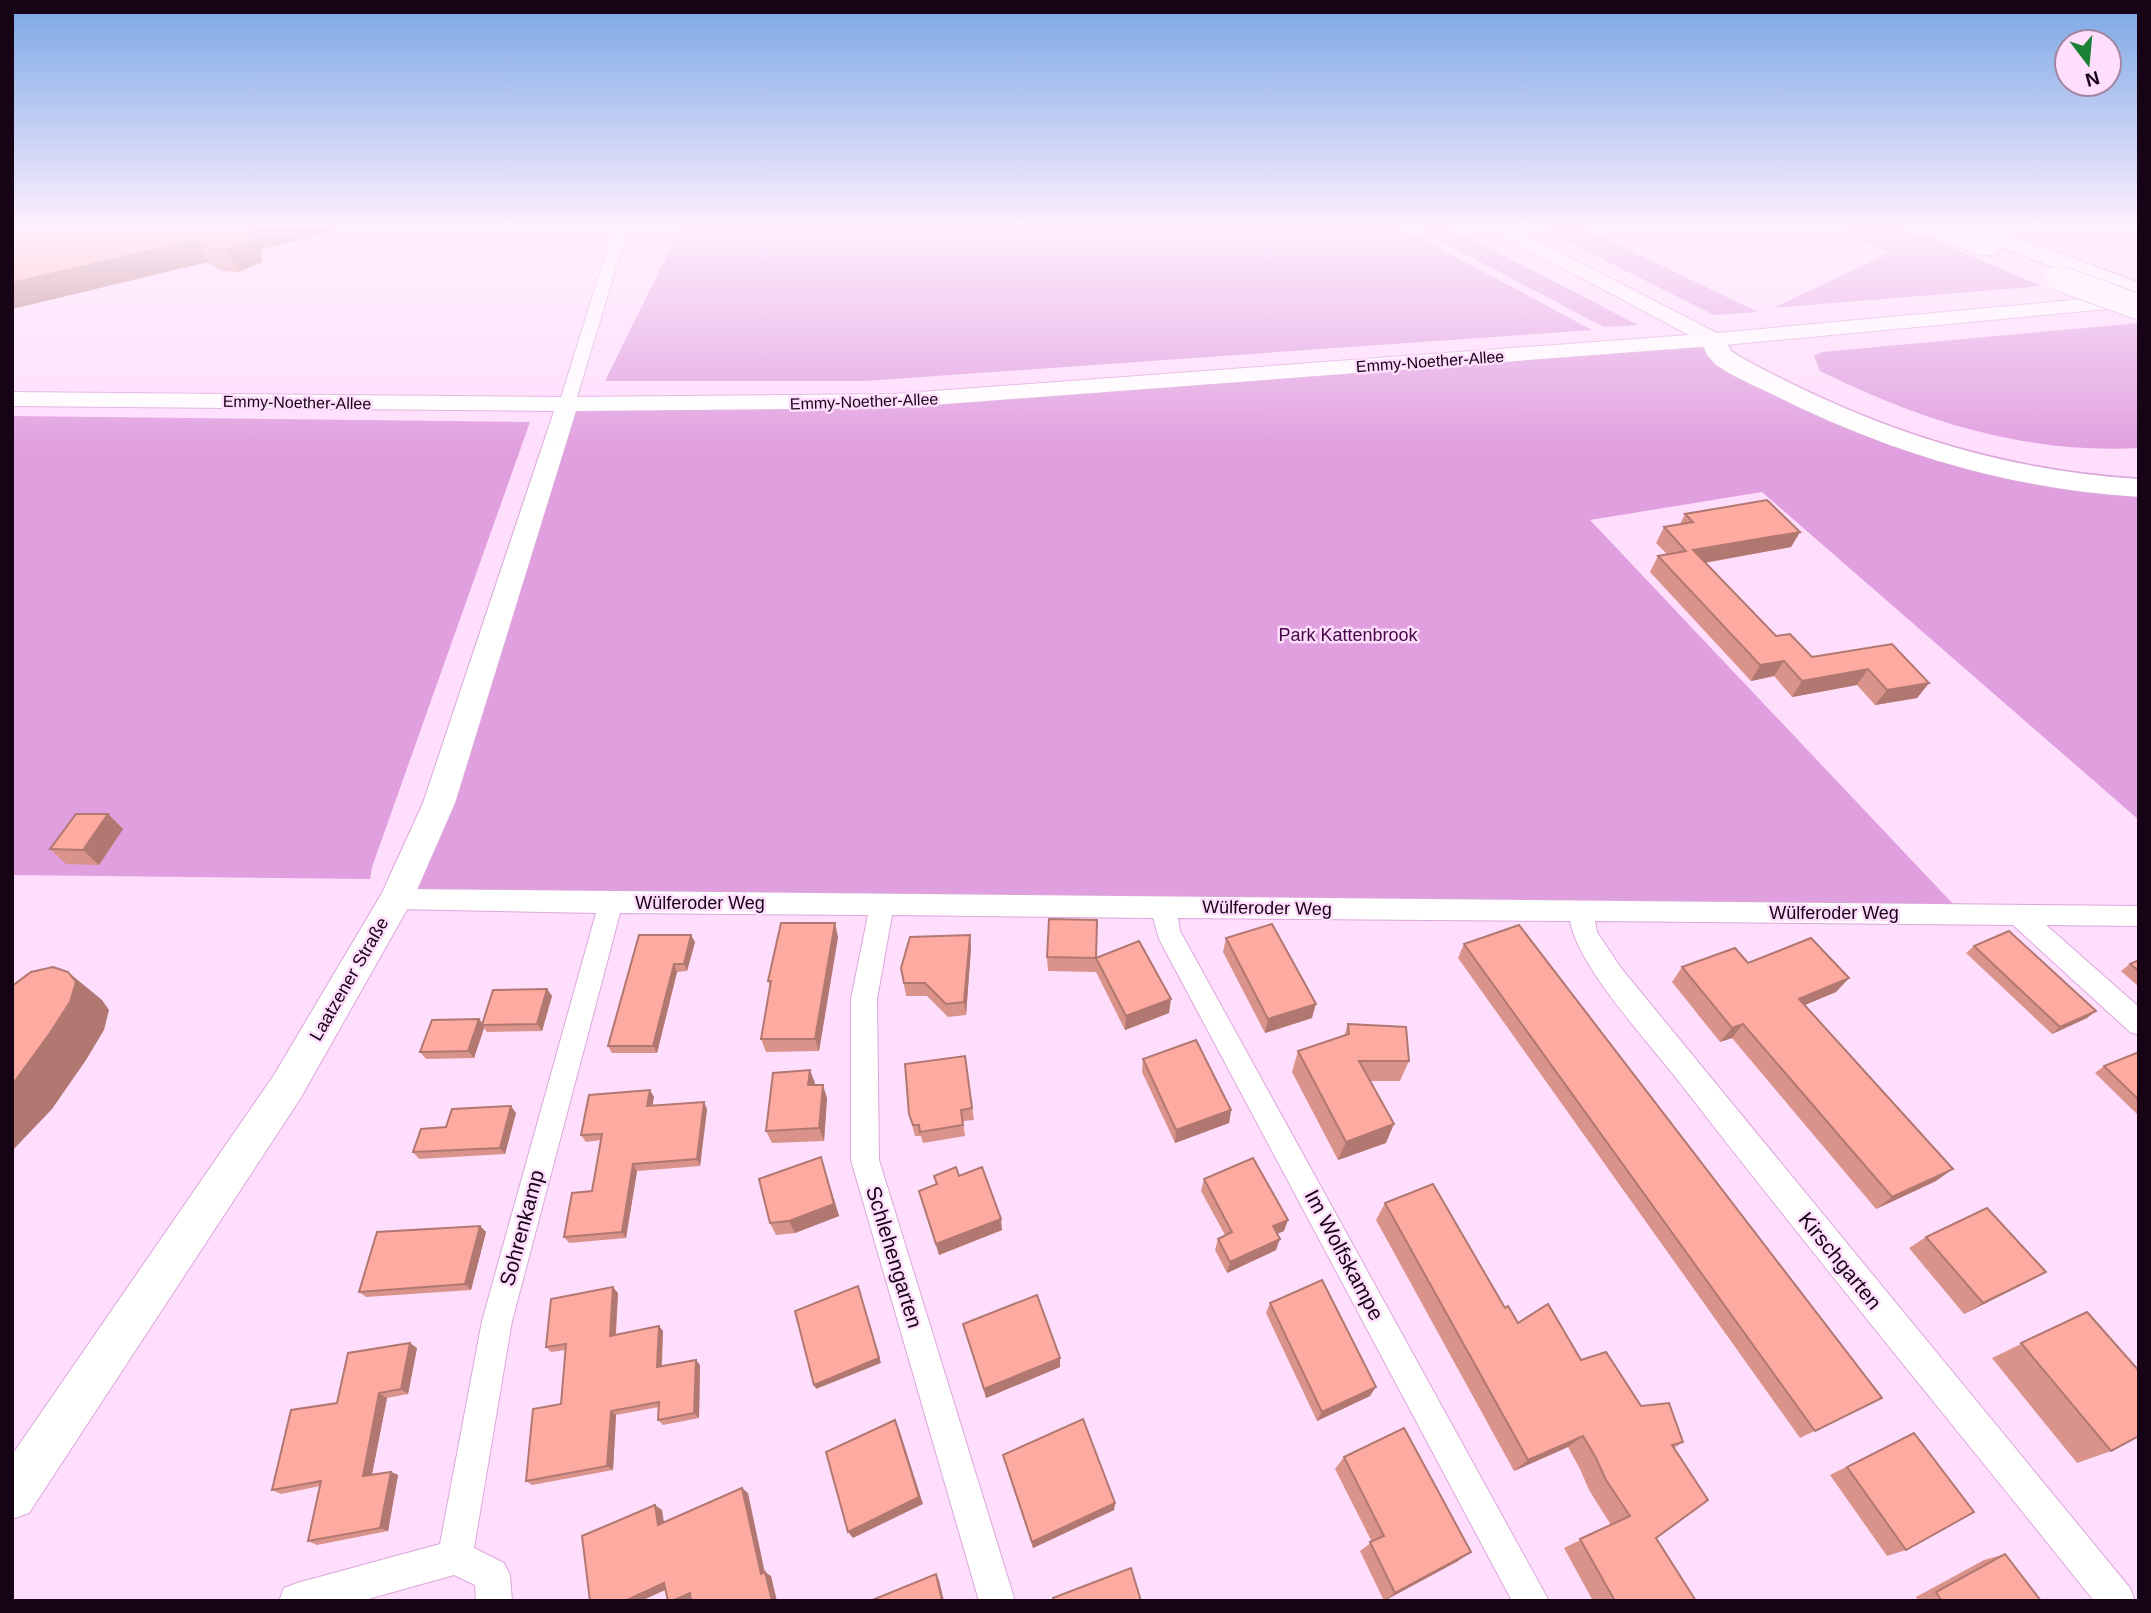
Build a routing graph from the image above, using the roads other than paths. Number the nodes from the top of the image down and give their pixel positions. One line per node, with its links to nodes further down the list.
1 (598, 302): 6 (street)
2 (1640, 302): 4 (main road)
3 (2115, 302): 4 (main road, Emmy-Noether-Allee)
4 (1714, 340): 6 (main road, Emmy-Noether-Allee); 7 (highway); 8 (highway)
5 (12, 399): 6 (main road, Emmy-Noether-Allee)
6 (566, 404): 9 (main road, Laatzener Straße)
7 (2139, 465)
8 (2139, 488)
9 (396, 899): 10 (street, Wülferoder Weg); 17 (main road, Laatzener Straße)
10 (611, 904): 11 (street, Wülferoder Weg); 18 (street, Sohrenkamp)
11 (882, 904): 12 (street, Wülferoder Weg); 21 (street, Schlehengarten)
12 (1164, 907): 13 (street, Wülferoder Weg); 22 (street, Im Wolfskampe)
13 (1581, 911): 14 (street, Wülferoder Weg); 23 (street, Kirschgarten)
14 (2017, 914): 15 (street, Wülferoder Weg); 16 (street)
15 (2139, 916)
16 (2139, 1024)
17 (12, 1496)
18 (455, 1557): 19 (street); 20 (street)
19 (297, 1601)
20 (494, 1601)
21 (997, 1601)
22 (1531, 1601)
23 (2117, 1601)

